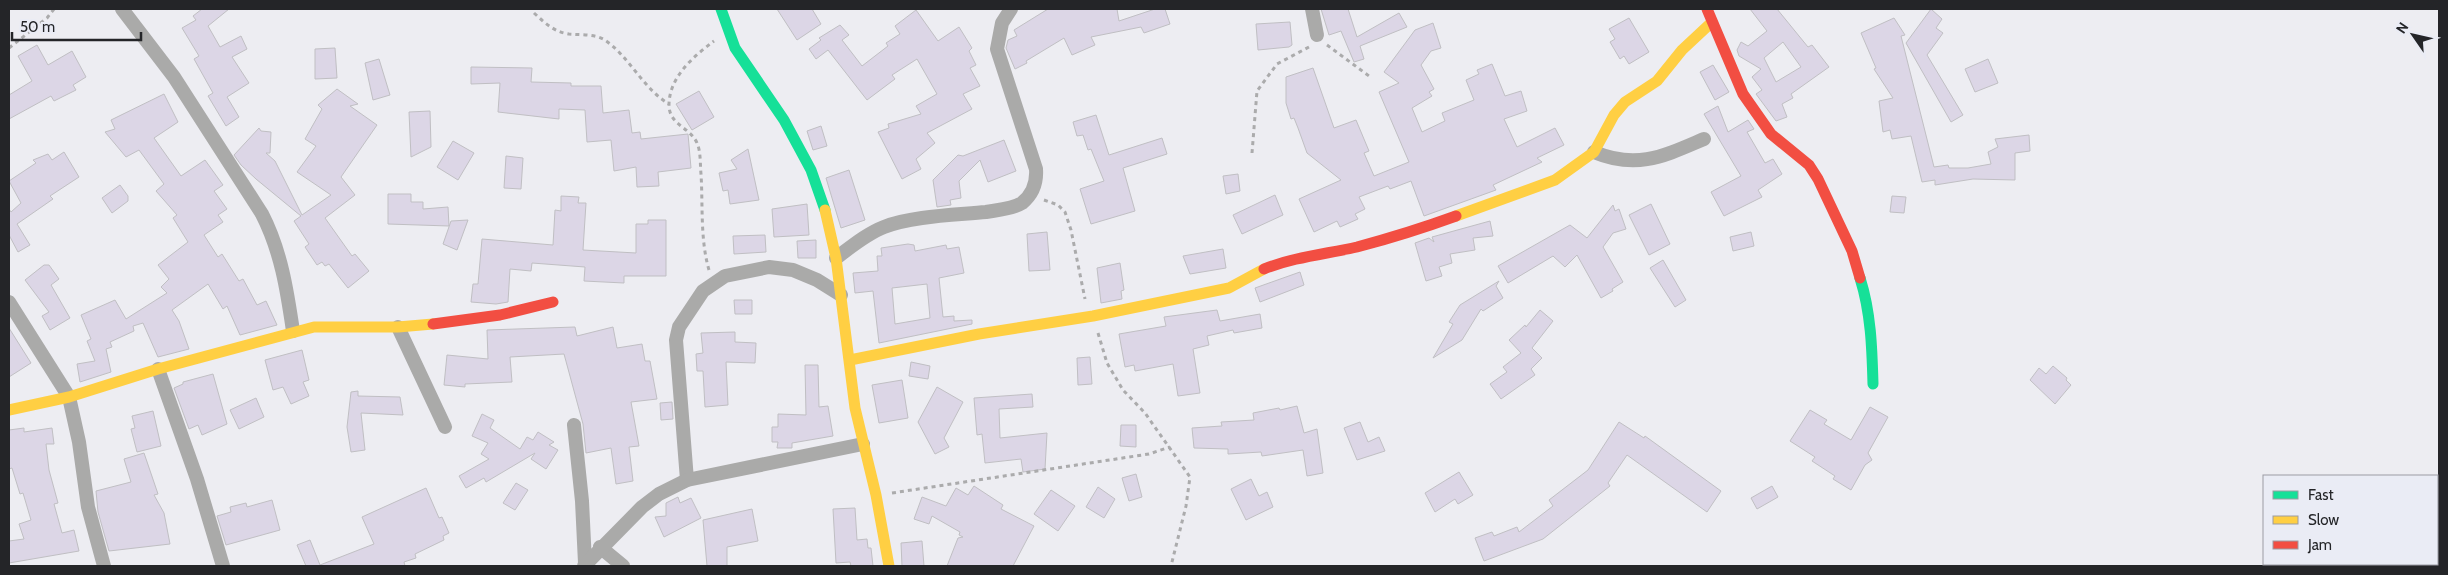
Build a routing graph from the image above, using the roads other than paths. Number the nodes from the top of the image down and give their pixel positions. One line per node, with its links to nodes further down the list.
1 (122, 9): 15 (street)
2 (722, 9): 10 (street)
3 (1011, 9): 10 (street)
4 (1312, 9): 7 (street)
5 (1707, 9): 6 (street)
6 (1712, 22): 9 (street); 18 (street)
7 (1317, 36)
8 (1704, 139): 9 (street)
9 (1594, 152): 16 (street)
10 (836, 258): 11 (street)
11 (841, 295): 16 (street); 24 (street)
12 (9, 302): 19 (street)
13 (553, 302): 14 (street)
14 (398, 327): 15 (street); 22 (street)
15 (293, 331): 17 (street)
16 (850, 360): 23 (street)
17 (158, 370): 19 (street); 28 (street)
18 (1873, 384)
19 (69, 397): 20 (street); 27 (street)
20 (9, 410)
21 (574, 425): 26 (street)
22 (445, 427)
23 (863, 444): 24 (street); 30 (street)
24 (686, 480): 25 (street)
25 (600, 547): 26 (street); 29 (street)
26 (584, 565)
27 (104, 566)
28 (222, 566)
29 (623, 566)
30 (889, 566)

